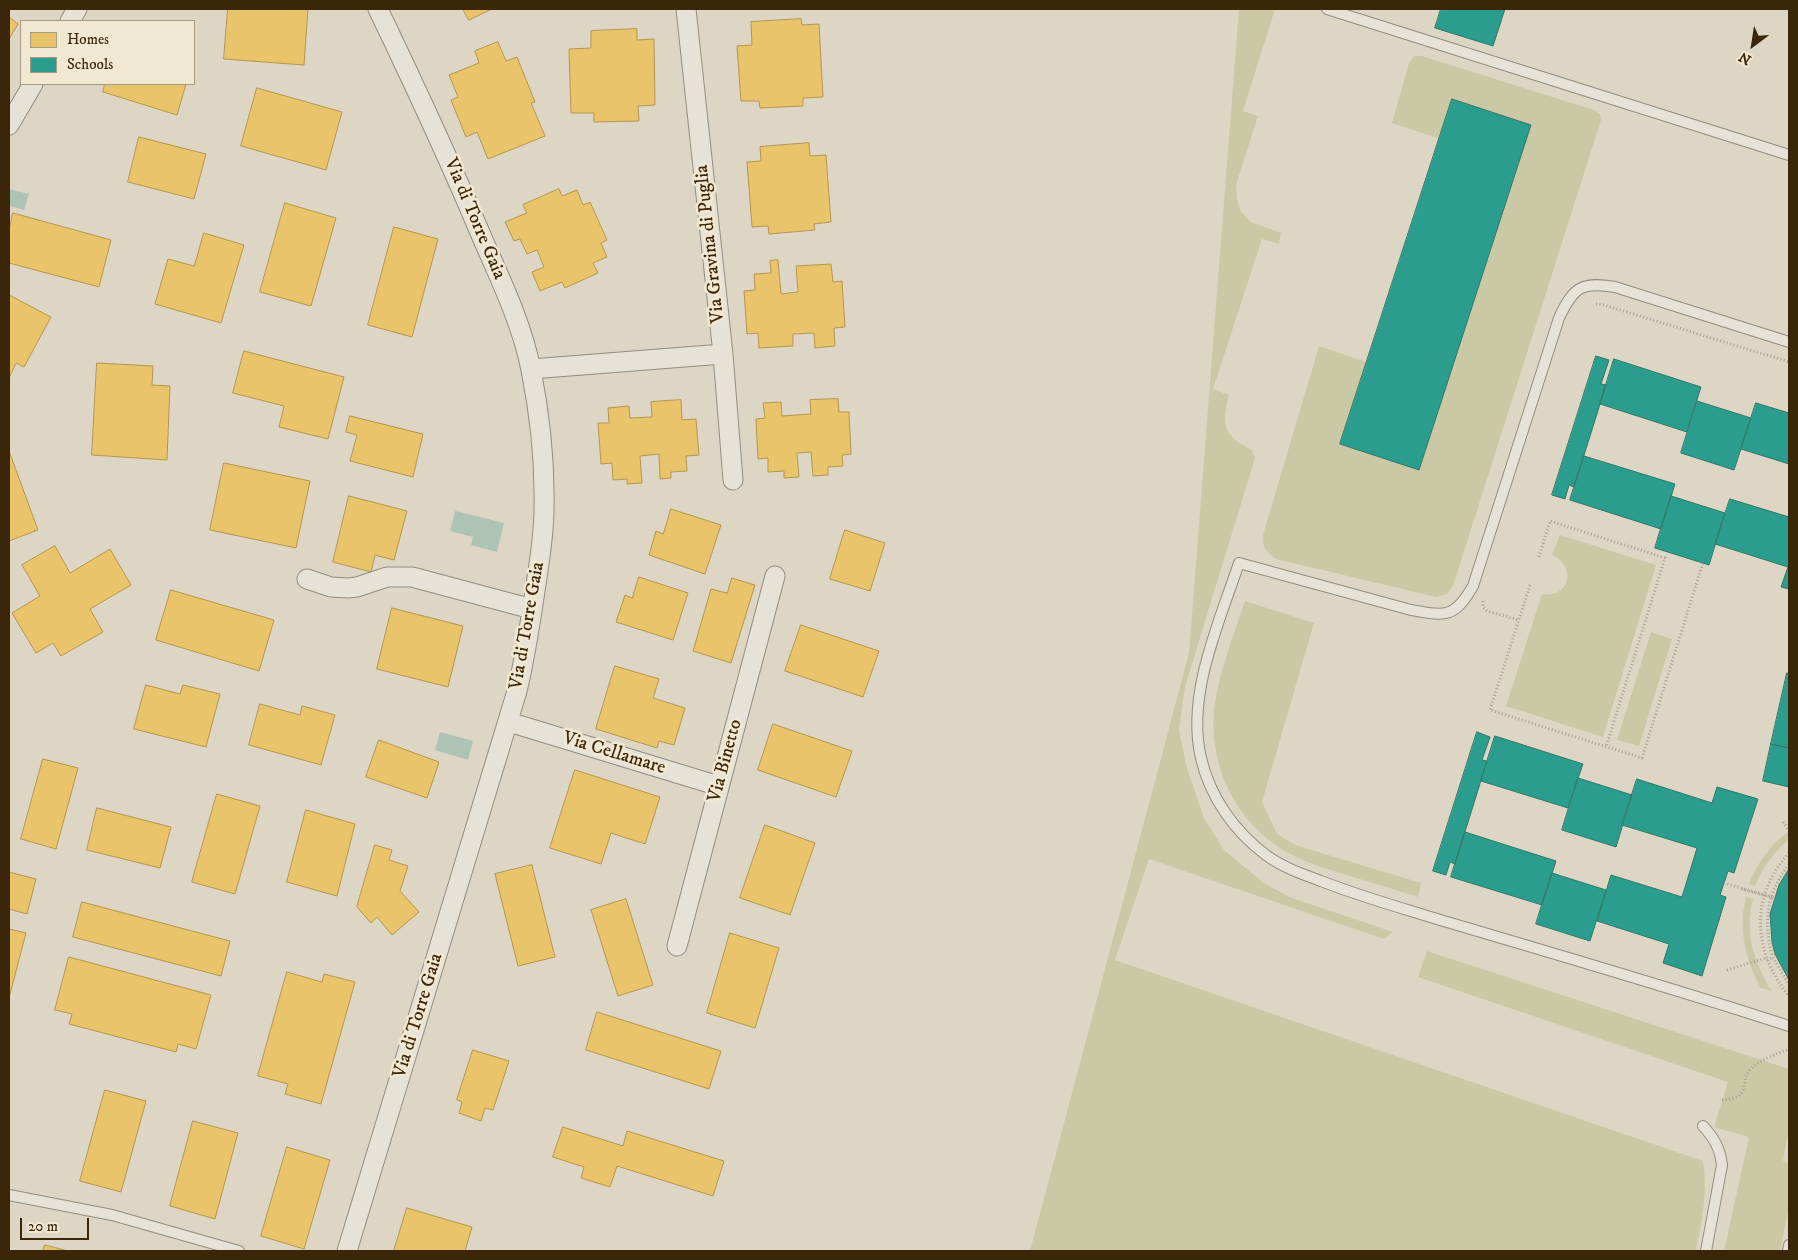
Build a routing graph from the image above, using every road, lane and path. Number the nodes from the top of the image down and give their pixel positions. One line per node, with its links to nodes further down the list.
1 (77, 9): 5 (street)
2 (378, 9): 13 (street, Via di Torre Gaia)
3 (686, 9): 11 (street, Via Gravina di Puglia)
4 (1327, 9): 8 (lane)
5 (71, 20)
6 (32, 85): 7 (street)
7 (9, 125)
8 (1789, 155)
9 (1593, 303): 12 (path)
10 (1789, 342): 40 (lane)
11 (723, 354): 13 (street); 14 (street, Via Gravina di Puglia)
12 (1789, 362)
13 (531, 369): 21 (street, Via di Torre Gaia)
14 (734, 480)
15 (1539, 557): 24 (path)
16 (1703, 563): 24 (path)
17 (775, 576): 25 (street, Via Binetto)
18 (306, 579): 21 (street)
19 (1530, 584): 22 (path)
20 (1486, 594): 22 (path)
21 (532, 609): 23 (street, Via di Torre Gaia)
22 (1519, 620): 24 (path)
23 (508, 722): 25 (street, Via Cellamare); 47 (street, Via di Torre Gaia)
24 (1606, 747)
25 (719, 786): 34 (street, Via Binetto)
26 (1783, 822): 27 (path)
27 (1789, 831)
28 (1789, 853): 32 (path)
29 (1789, 864): 33 (path)
30 (1724, 883): 33 (path, bridge)
31 (1742, 889): 32 (path)
32 (1765, 895): 33 (path); 36 (path)
33 (1774, 898): 35 (path)
34 (677, 946)
35 (1775, 954)
36 (1766, 959): 37 (path); 38 (path); 39 (path)
37 (1727, 970)
38 (1789, 985)
39 (1789, 996)
40 (1789, 1026)
41 (1789, 1049): 42 (path)
42 (1722, 1100)
43 (1703, 1126): 48 (lane)
44 (9, 1195): 46 (lane)
45 (1789, 1245): 49 (lane)
46 (239, 1251)
47 (347, 1251)
48 (1706, 1251)
49 (1788, 1251)

